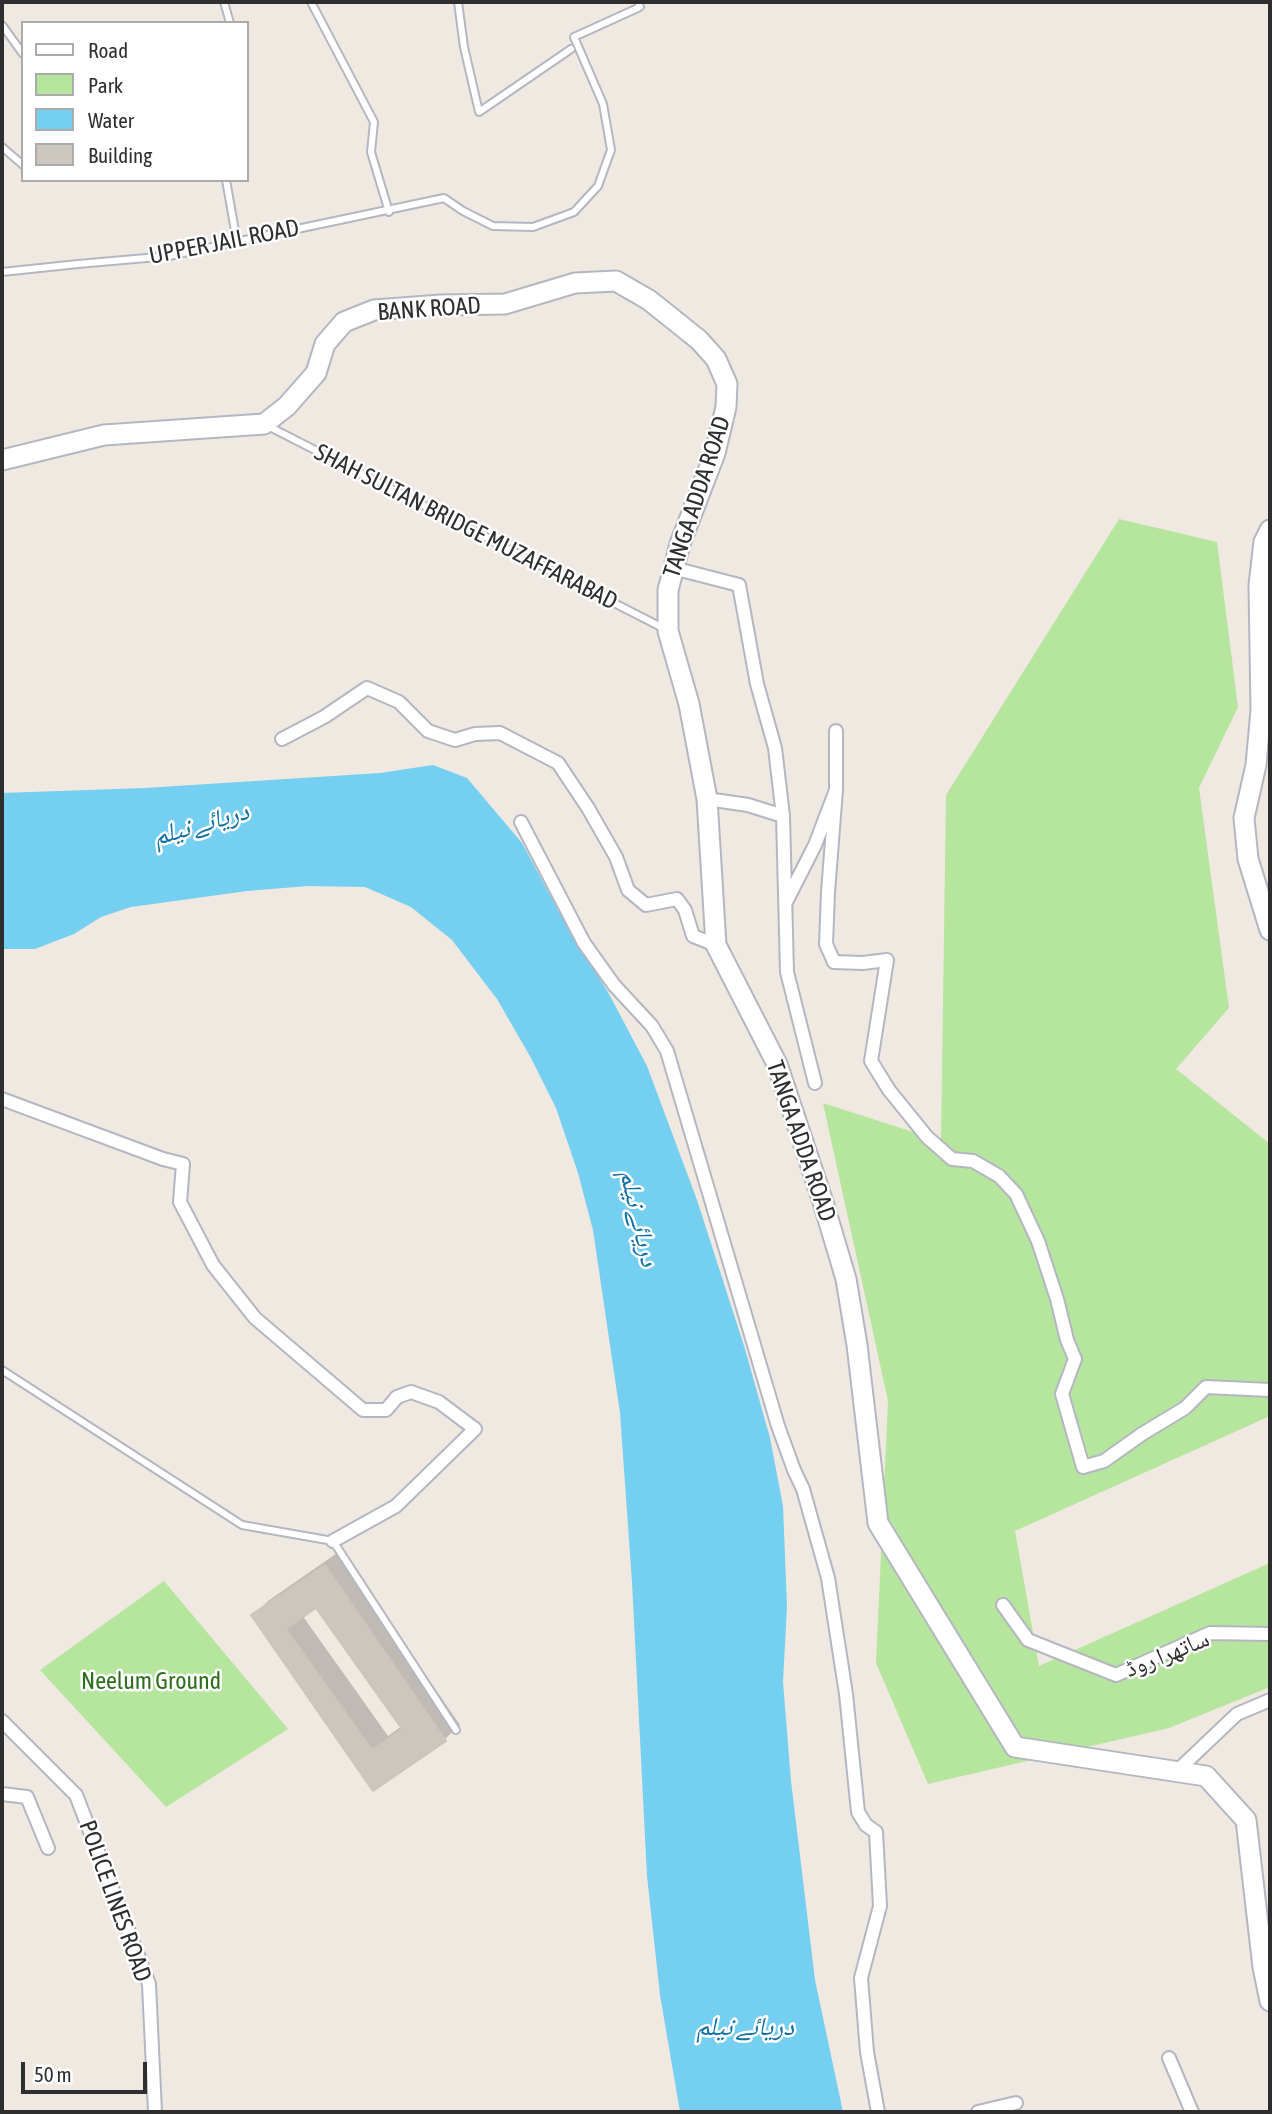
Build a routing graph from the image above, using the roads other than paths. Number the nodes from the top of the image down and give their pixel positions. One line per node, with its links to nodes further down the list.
1 (224, 2): 5 (lane)
2 (311, 2): 12 (lane)
3 (458, 2): 7 (lane)
4 (638, 2): 12 (lane, UPPER JAIL ROAD)
5 (229, 21)
6 (2, 25): 8 (lane)
7 (570, 49)
8 (21, 51)
9 (2, 147): 10 (lane)
10 (21, 163)
11 (226, 182): 13 (lane)
12 (389, 211): 13 (lane, UPPER JAIL ROAD)
13 (237, 242): 14 (lane, UPPER JAIL ROAD)
14 (2, 272)
15 (716, 359): 16 (main road, BANK ROAD); 19 (main road, TANGA ADDA ROAD)
16 (264, 424): 17 (main road); 20 (lane, SHAH SULTAN BRIDGE MUZAFFARABAD)
17 (2, 460)
18 (1270, 530): 28 (main road)
19 (673, 568): 20 (main road, TANGA ADDA ROAD); 25 (street)
20 (668, 631): 24 (main road, TANGA ADDA ROAD)
21 (836, 731): 23 (street)
22 (282, 739): 29 (street)
23 (836, 790): 27 (street); 33 (street)
24 (707, 799): 25 (street); 29 (main road, TANGA ADDA ROAD)
25 (783, 816): 27 (street)
26 (521, 822): 47 (street)
27 (784, 906): 30 (street)
28 (1270, 930)
29 (716, 945): 40 (main road, TANGA ADDA ROAD)
30 (815, 1083)
31 (2, 1099): 34 (street)
32 (2, 1370): 34 (lane)
33 (1270, 1390)
34 (333, 1541): 39 (lane)
35 (1003, 1605): 36 (street, ساتھرا روڈ)
36 (1270, 1634)
37 (1270, 1700): 40 (street)
38 (2, 1721): 46 (street, POLICE LINES ROAD)
39 (456, 1730)
40 (1177, 1771): 43 (main road)
41 (2, 1794): 42 (street)
42 (48, 1849)
43 (1270, 2001)
44 (1169, 2058): 49 (street)
45 (1016, 2103): 48 (street)
46 (155, 2112)
47 (878, 2112)
48 (978, 2112)
49 (1192, 2112)

